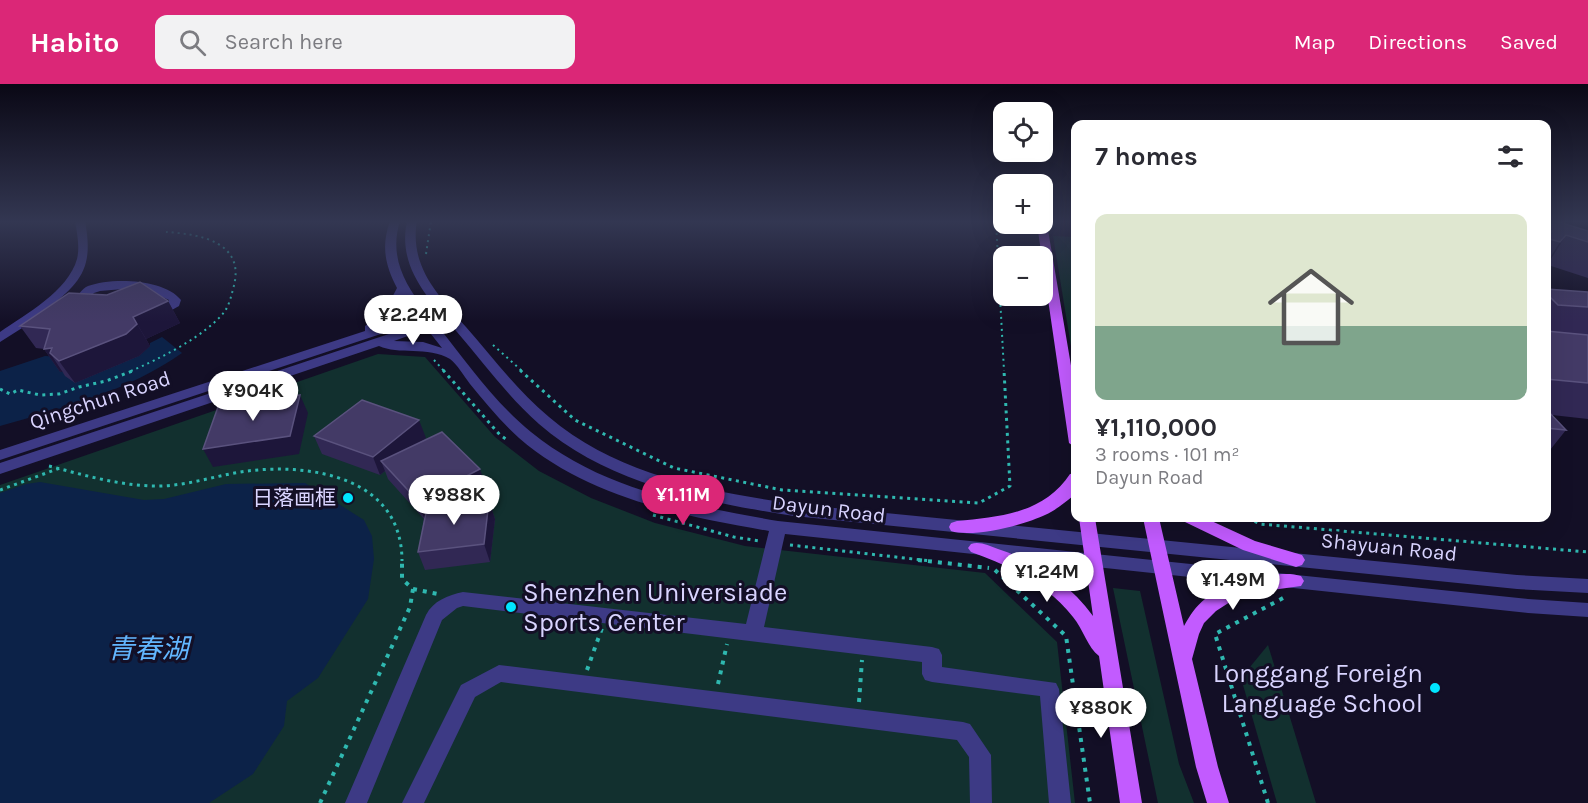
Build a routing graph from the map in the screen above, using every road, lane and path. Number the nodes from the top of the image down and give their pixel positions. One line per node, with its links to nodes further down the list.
1 (83, 255): 12 (street)
2 (231, 255): 19 (path)
3 (391, 255): 9 (street, Dayun Road)
4 (412, 255): 11 (street, Dayun Road)
5 (425, 255): 8 (path)
6 (998, 255): 16 (path)
7 (1047, 255): 20 (main road)
8 (423, 258)
9 (403, 288): 13 (street, Dayun Road); 15 (street)
10 (163, 311): 12 (street)
11 (447, 312): 13 (street, Qingchun Road); 33 (street, Dayun Road)
12 (26, 320): 14 (street)
13 (426, 320): 15 (street, Qingchun Road); 18 (street, Dayun Road)
14 (0, 338)
15 (360, 342): 18 (street); 22 (street, Qingchun Road); 25 (street, Qingchun Road)
16 (490, 342)
17 (428, 354): 21 (path)
18 (456, 357): 34 (street, Dayun Road)
19 (0, 389)
20 (1071, 411)
21 (518, 447)
22 (0, 455)
23 (56, 462): 24 (path)
24 (60, 468): 27 (path); 56 (path)
25 (0, 469)
26 (1071, 484): 33 (main road)
27 (0, 490)
28 (648, 513): 34 (path)
29 (1088, 522): 35 (main road)
30 (1153, 522): 37 (main road)
31 (1199, 522): 41 (main road)
32 (1256, 522): 39 (path)
33 (957, 526): 35 (street, Dayun Road)
34 (775, 535): 38 (street, Dayun Road); 49 (street); 61 (path)
35 (1090, 540): 36 (street, Dayun Road); 40 (main road)
36 (1115, 542): 37 (street, Shayuan Road)
37 (1158, 546): 41 (street, Shayuan Road); 43 (main road)
38 (977, 548): 40 (street, Dayun Road); 52 (main road)
39 (1588, 552)
40 (1093, 560): 42 (street, Dayun Road); 52 (main road)
41 (1296, 560): 44 (street, Shayuan Road)
42 (1120, 563): 43 (street, Shayuan Road)
43 (1162, 568): 45 (street, Shayuan Road); 51 (main road)
44 (1588, 586)
45 (1293, 588): 46 (street, Shayuan Road); 51 (main road); 64 (path)
46 (1588, 610)
47 (607, 616): 48 (street); 53 (path); 57 (street)
48 (730, 630): 49 (street); 54 (path)
49 (753, 633): 50 (street)
50 (863, 647): 55 (path); 60 (street)
51 (1184, 663): 63 (main road)
52 (1110, 667): 62 (main road)
53 (582, 683): 54 (street); 58 (street)
54 (715, 700): 55 (street)
55 (858, 718): 59 (street)
56 (320, 803)
57 (356, 803)
58 (413, 803)
59 (981, 803)
60 (1060, 803)
61 (1090, 803)
62 (1131, 803)
63 (1218, 803)
64 (1268, 803)

